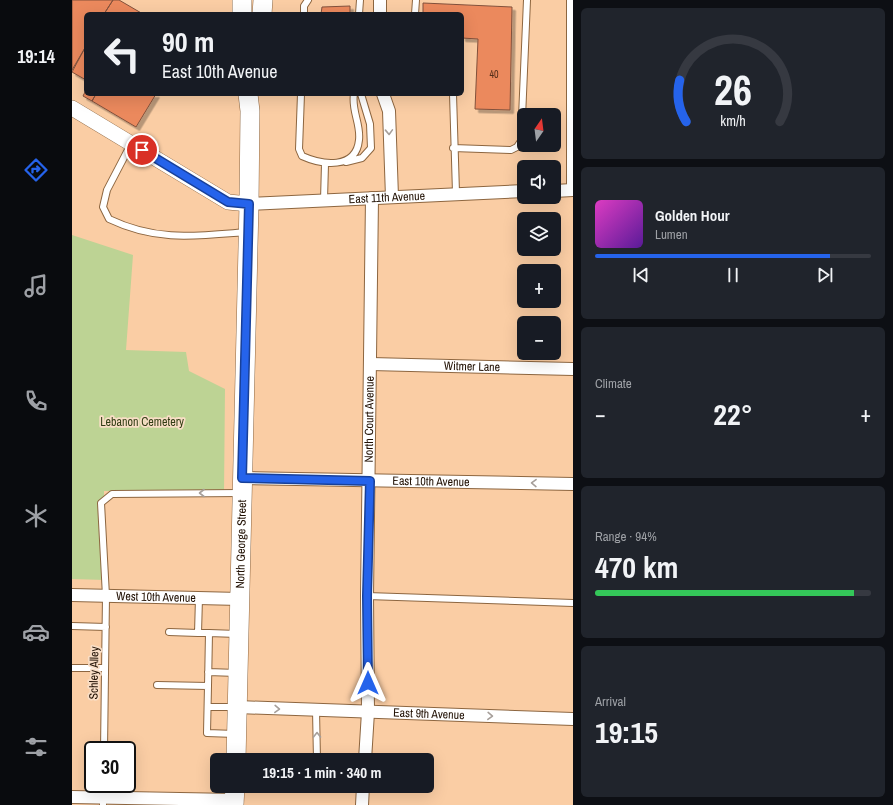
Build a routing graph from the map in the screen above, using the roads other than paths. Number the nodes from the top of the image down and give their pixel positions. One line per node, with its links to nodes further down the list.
1 (242, 0): 9 (main road)
2 (263, 0): 10 (main road)
3 (308, 0): 11 (lane)
4 (360, 0): 12 (lane)
5 (380, 0): 13 (street)
6 (416, 0): 14 (lane)
7 (526, 0): 23 (lane)
8 (570, 0): 24 (lane)
9 (242, 12)
10 (262, 12)
11 (304, 12)
12 (359, 12)
13 (380, 12)
14 (415, 12)
15 (301, 96): 26 (lane)
16 (354, 96): 25 (lane)
17 (362, 96): 25 (lane)
18 (384, 96): 31 (street, one-way to 31)
19 (453, 96): 23 (lane)
20 (250, 100): 34 (main road, North George Street)
21 (72, 108): 22 (street)
22 (131, 144): 34 (street); 35 (lane)
23 (453, 148): 30 (lane)
24 (571, 159): 27 (lane)
25 (342, 163): 26 (lane)
26 (325, 164): 33 (lane)
27 (572, 190): 28 (street)
28 (561, 191)
29 (517, 192): 30 (street, East 11th Avenue)
30 (456, 193): 31 (street, East 11th Avenue)
31 (392, 197): 32 (street, East 11th Avenue)
32 (372, 198): 33 (street, East 11th Avenue); 36 (street, North Court Avenue)
33 (324, 200): 34 (street, East 11th Avenue)
34 (249, 204): 35 (main road, North George Street)
35 (248, 232): 40 (main road, North George Street)
36 (371, 364): 37 (street, Witmer Lane); 38 (street, North Court Avenue)
37 (573, 369)
38 (370, 481): 39 (street, East 10th Avenue, one-way to 38); 40 (street, East 10th Avenue); 43 (street, North Court Avenue)
39 (573, 484)
40 (241, 486): 42 (lane, Schley Alley, one-way to 42); 45 (main road, North George Street)
41 (72, 595): 42 (street, West 10th Avenue)
42 (106, 596): 44 (street, West 10th Avenue); 48 (lane, Schley Alley)
43 (367, 596): 46 (lane); 62 (street, North Court Avenue)
44 (199, 598): 45 (street, West 10th Avenue); 50 (lane)
45 (240, 599): 52 (main road, North George Street)
46 (573, 603)
47 (72, 626): 48 (lane)
48 (106, 627): 54 (lane, Schley Alley)
49 (169, 632): 50 (lane)
50 (198, 633): 51 (lane)
51 (209, 633): 52 (lane); 55 (lane)
52 (239, 634): 56 (main road, North George Street)
53 (72, 668): 54 (lane)
54 (105, 668): 65 (lane, Schley Alley)
55 (208, 672): 56 (lane); 58 (lane)
56 (238, 673): 60 (main road, North George Street)
57 (157, 685): 58 (lane)
58 (208, 686): 59 (lane)
59 (208, 707): 60 (lane); 64 (lane)
60 (238, 707): 61 (street, East 9th Avenue, one-way to 61); 64 (main road, North George Street)
61 (316, 710): 62 (street, East 9th Avenue); 67 (lane, one-way to 61)
62 (368, 712): 63 (street, East 9th Avenue, one-way to 63); 68 (street, North Court Avenue)
63 (573, 719)
64 (236, 734): 66 (main road, North George Street)
65 (104, 741)
66 (236, 753)
67 (317, 753)
68 (365, 753)
69 (363, 793): 73 (street)
70 (72, 797): 72 (street)
71 (234, 797): 72 (street)
72 (103, 802)
73 (362, 805)

